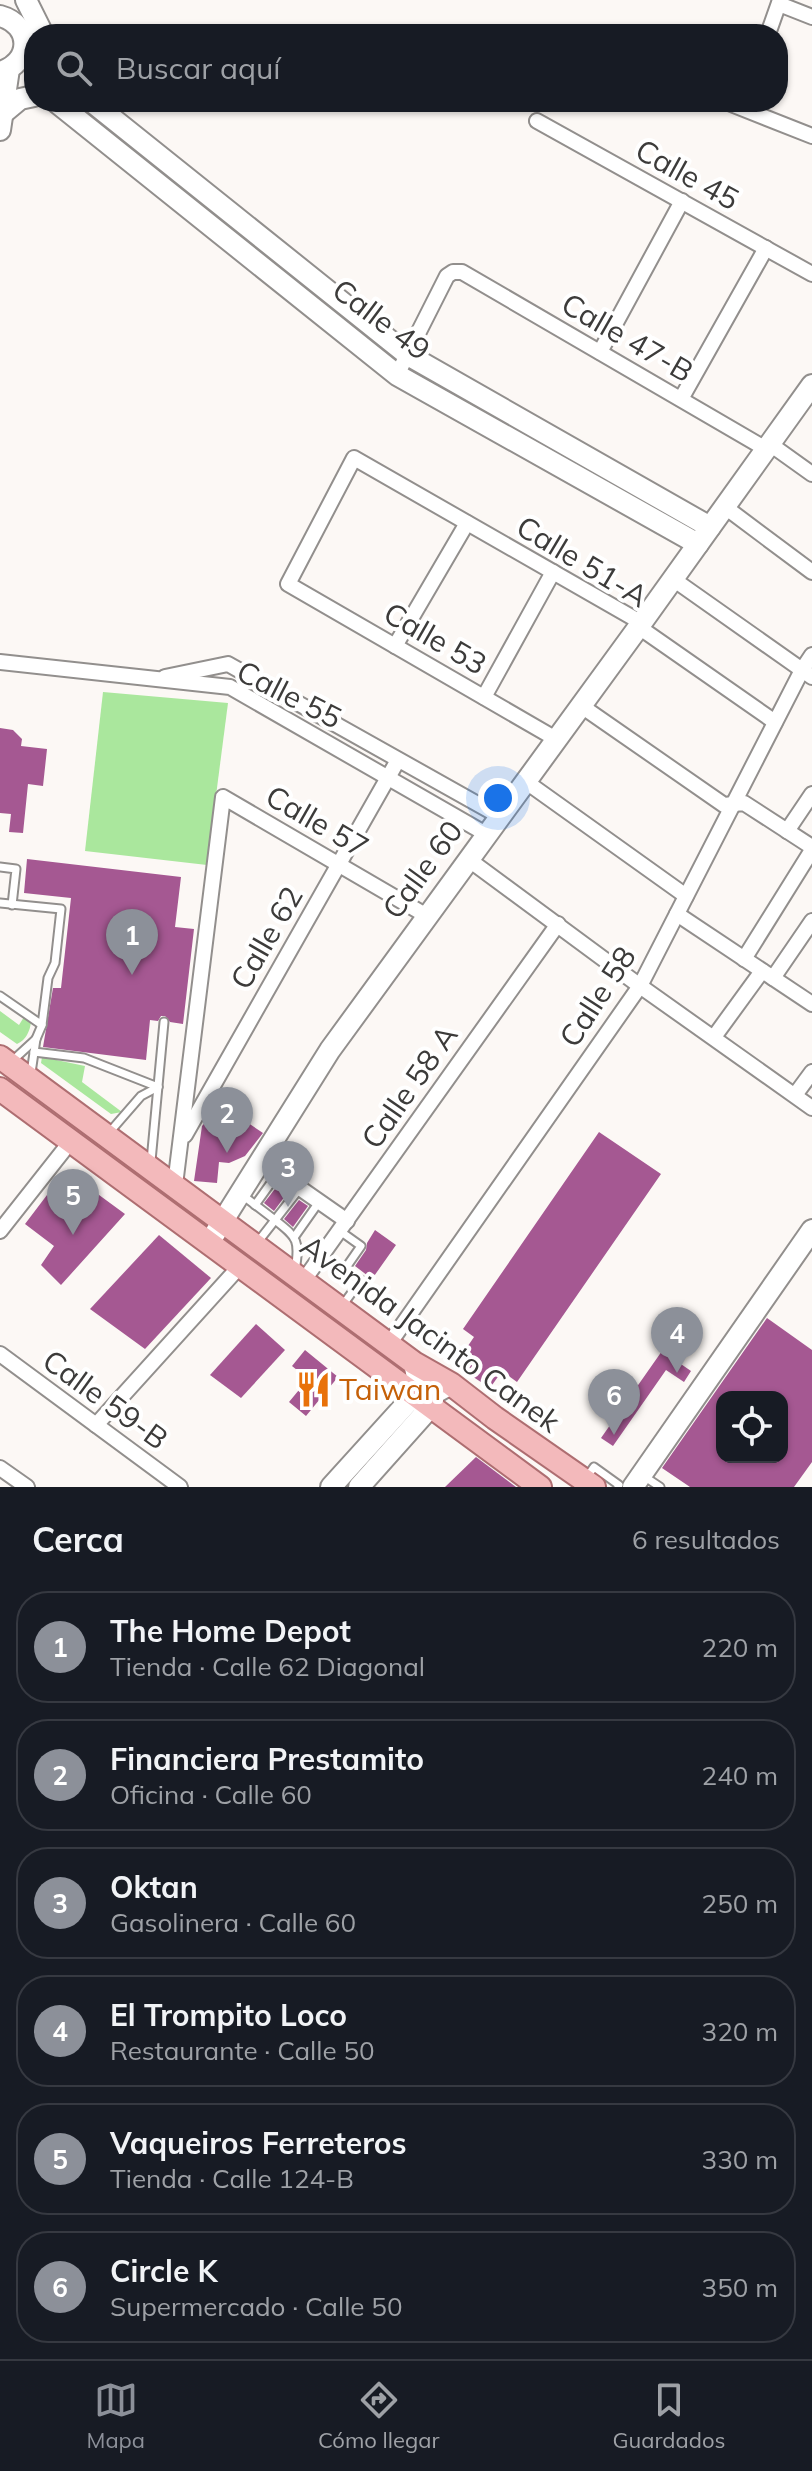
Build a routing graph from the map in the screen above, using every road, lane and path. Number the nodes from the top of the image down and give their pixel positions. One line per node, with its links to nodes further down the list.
1 (12, 0): 5 (street)
2 (26, 0): 6 (street)
3 (779, 2): 4 (street); 7 (street)
4 (812, 17)
5 (8, 19): 8 (street)
6 (38, 24)
7 (771, 24)
8 (24, 36)
9 (24, 55): 10 (street)
10 (7, 69): 16 (street)
11 (24, 98): 16 (street)
12 (69, 112): 20 (street, Calle 49)
13 (105, 112): 19 (street, Calle 49)
14 (758, 112): 17 (street)
15 (537, 121): 18 (street, Calle 45)
16 (1, 122)
17 (812, 136)
18 (682, 201): 21 (street, Calle 45); 23 (street)
19 (230, 211): 20 (street); 24 (street, Calle 49)
20 (214, 227): 25 (street, Calle 49)
21 (766, 248): 22 (street, Calle 45); 27 (street)
22 (812, 274)
23 (600, 352): 24 (street, Calle 47-B); 27 (street, Calle 47-B)
24 (408, 355): 25 (street); 28 (street, Calle 49)
25 (397, 375): 30 (street, Calle 49)
26 (812, 385): 29 (street, Calle 60)
27 (681, 399): 29 (street, Calle 47-B)
28 (569, 447): 30 (street); 34 (street, Calle 49)
29 (768, 447): 31 (street, Calle 47-B); 32 (street, Calle 60)
30 (558, 465): 35 (street, Calle 49)
31 (812, 474)
32 (725, 507): 34 (street, Calle 60); 37 (street)
33 (467, 523): 36 (street, Calle 51-A); 39 (street, Calle 51-A); 41 (street)
34 (710, 527): 35 (street, Calle 60)
35 (698, 544): 38 (street, Calle 60)
36 (553, 572): 40 (street, Calle 51-A); 46 (street)
37 (812, 572)
38 (673, 579): 40 (street, Calle 60); 44 (street)
39 (288, 584): 41 (street, Calle 53)
40 (640, 625): 47 (street, Calle 60); 48 (street, Calle 51-A)
41 (395, 646): 46 (street, Calle 53)
42 (812, 655): 44 (street, Calle 58)
43 (0, 662): 45 (street)
44 (807, 674): 48 (street, Calle 58)
45 (149, 680): 50 (street, Calle 55); 51 (street, Calle 55)
46 (484, 697): 49 (street, Calle 53)
47 (580, 705): 49 (street, Calle 60); 54 (street)
48 (775, 722): 54 (street, Calle 58)
49 (556, 739): 52 (street, Calle 60)
50 (398, 760): 51 (street, Calle 62); 55 (street, Calle 55)
51 (388, 778): 57 (street, Calle 55); 60 (street, Calle 62)
52 (525, 781): 55 (street, Calle 60); 62 (street)
53 (812, 794): 56 (street)
54 (734, 804): 56 (street); 62 (street, Calle 58)
55 (499, 816): 57 (street, Calle 60)
56 (787, 831): 58 (street)
57 (486, 834): 59 (street, Calle 60)
58 (812, 849): 69 (street)
59 (468, 859): 66 (street, Calle 60); 68 (street)
60 (339, 864): 66 (street, Calle 57); 88 (street, Calle 62); 88 (street, Calle 57)
61 (0, 867): 64 (lane)
62 (686, 896): 65 (street, Calle 58)
63 (0, 903): 64 (lane)
64 (12, 905): 75 (lane)
65 (677, 914): 69 (street); 71 (street, Calle 58)
66 (427, 916): 89 (street, Calle 60)
67 (812, 921): 70 (street)
68 (558, 924): 71 (street); 98 (street, Calle 58 A)
69 (744, 959): 70 (street)
70 (768, 974): 73 (street); 76 (street)
71 (640, 986): 76 (street); 107 (street, Calle 58)
72 (0, 996): 75 (lane)
73 (812, 1004)
74 (164, 1022): 82 (lane)
75 (42, 1025): 77 (lane)
76 (714, 1037): 84 (street)
77 (36, 1039): 78 (lane); 79 (lane)
78 (34, 1052): 81 (lane); 82 (lane)
79 (4, 1061): 81 (main road, Avenida Jacinto Canek)
80 (812, 1072): 84 (street)
81 (30, 1079): 86 (main road, Avenida Jacinto Canek)
82 (158, 1087): 86 (lane); 90 (lane)
83 (0, 1089): 87 (main road, Avenida Jacinto Canek)
84 (795, 1095): 85 (street)
85 (812, 1108)
86 (107, 1136): 90 (main road, Avenida Jacinto Canek)
87 (71, 1141): 99 (street); 102 (main road, Avenida Jacinto Canek)
88 (180, 1143): 92 (street)
89 (261, 1161): 91 (street); 94 (street, Calle 60)
90 (150, 1167): 92 (main road, Avenida Jacinto Canek)
91 (278, 1173): 93 (street); 94 (lane)
92 (175, 1185): 97 (main road, Avenida Jacinto Canek)
93 (300, 1188): 95 (street); 96 (lane)
94 (248, 1199): 96 (lane); 97 (street, Calle 60)
95 (320, 1202): 98 (street); 100 (lane)
96 (275, 1220): 100 (lane); 103 (lane)
97 (223, 1221): 102 (street, Calle 60); 103 (main road, Avenida Jacinto Canek)
98 (343, 1226): 105 (street, Calle 58 A); 106 (lane)
99 (0, 1231)
100 (295, 1236): 105 (lane)
101 (810, 1237): 115 (street)
102 (209, 1243): 104 (main road, Avenida Jacinto Canek)
103 (256, 1245): 105 (main road, Avenida Jacinto Canek)
104 (240, 1266): 111 (main road, Avenida Jacinto Canek); 112 (street)
105 (299, 1277): 106 (main road, Avenida Jacinto Canek)
106 (340, 1308): 107 (main road, Avenida Jacinto Canek)
107 (389, 1344): 109 (main road, Avenida Jacinto Canek)
108 (0, 1354): 112 (street, Calle 59-B)
109 (414, 1363): 110 (main road, Avenida Jacinto Canek); 111 (street)
110 (451, 1384): 111 (street); 114 (main road, Avenida Jacinto Canek)
111 (422, 1400): 118 (street); 119 (street); 120 (main road, Avenida Jacinto Canek)
112 (96, 1425): 117 (street, Calle 59-B)
113 (0, 1468): 116 (street)
114 (589, 1484): 121 (lane)
115 (649, 1484)
116 (27, 1487)
117 (180, 1487)
118 (331, 1487)
119 (359, 1487)
120 (540, 1487)
121 (618, 1487)

